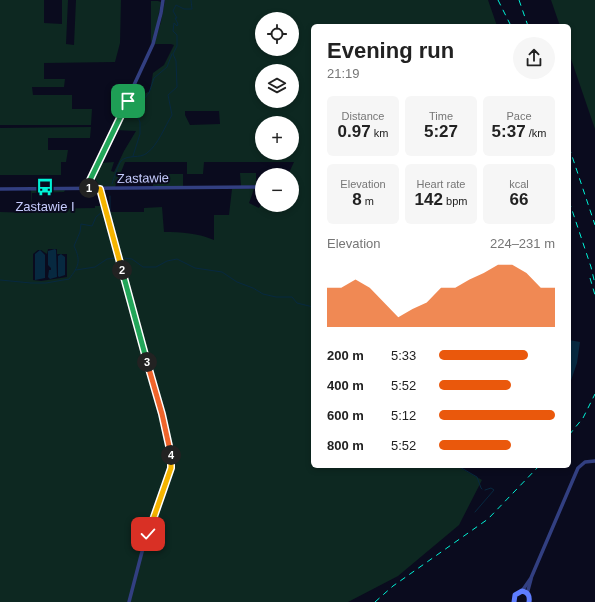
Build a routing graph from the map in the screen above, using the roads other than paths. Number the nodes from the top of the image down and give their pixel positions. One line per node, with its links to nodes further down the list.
1 (163, 0): 4 (street)
2 (255, 187): 5 (street, Zastawie)
3 (0, 189): 4 (street, Zastawie)
4 (89, 189): 5 (street, Zastawie)
5 (100, 189): 10 (street)
6 (595, 461): 7 (street)
7 (531, 578): 8 (street); 9 (street)
8 (522, 591): 9 (street); 11 (street)
9 (527, 594): 12 (street)
10 (129, 602)
11 (514, 602)
12 (530, 602)

